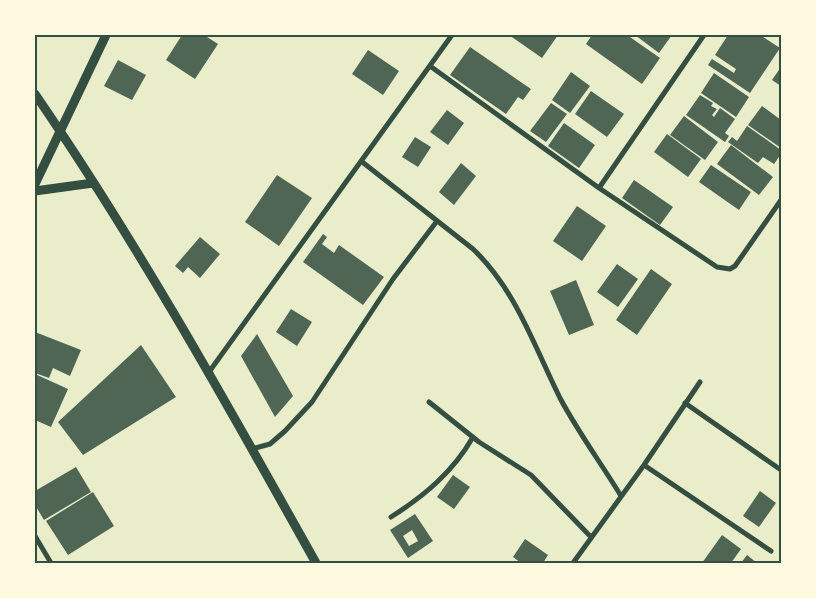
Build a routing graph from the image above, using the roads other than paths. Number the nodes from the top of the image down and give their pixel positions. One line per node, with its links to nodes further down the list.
1 (106, 35): 6 (street)
2 (452, 35): 4 (street)
3 (704, 35): 10 (street)
4 (430, 66): 7 (street); 10 (street)
5 (35, 94): 6 (street)
6 (60, 130): 8 (street); 9 (street)
7 (361, 161): 13 (street); 14 (street)
8 (93, 183): 11 (street); 14 (street)
9 (35, 184)
10 (599, 188): 12 (street)
11 (35, 191)
12 (781, 200)
13 (437, 222): 19 (street); 22 (street)
14 (209, 372): 19 (street)
15 (700, 382): 17 (street)
16 (430, 402): 18 (street)
17 (684, 404): 20 (street); 21 (street)
18 (473, 437): 23 (street); 25 (street)
19 (252, 450): 28 (street)
20 (644, 465): 22 (street); 26 (street)
21 (781, 470)
22 (622, 496): 25 (street)
23 (390, 517)
24 (35, 536): 27 (street)
25 (591, 538): 29 (street)
26 (771, 551)
27 (51, 563)
28 (316, 563)
29 (572, 563)

